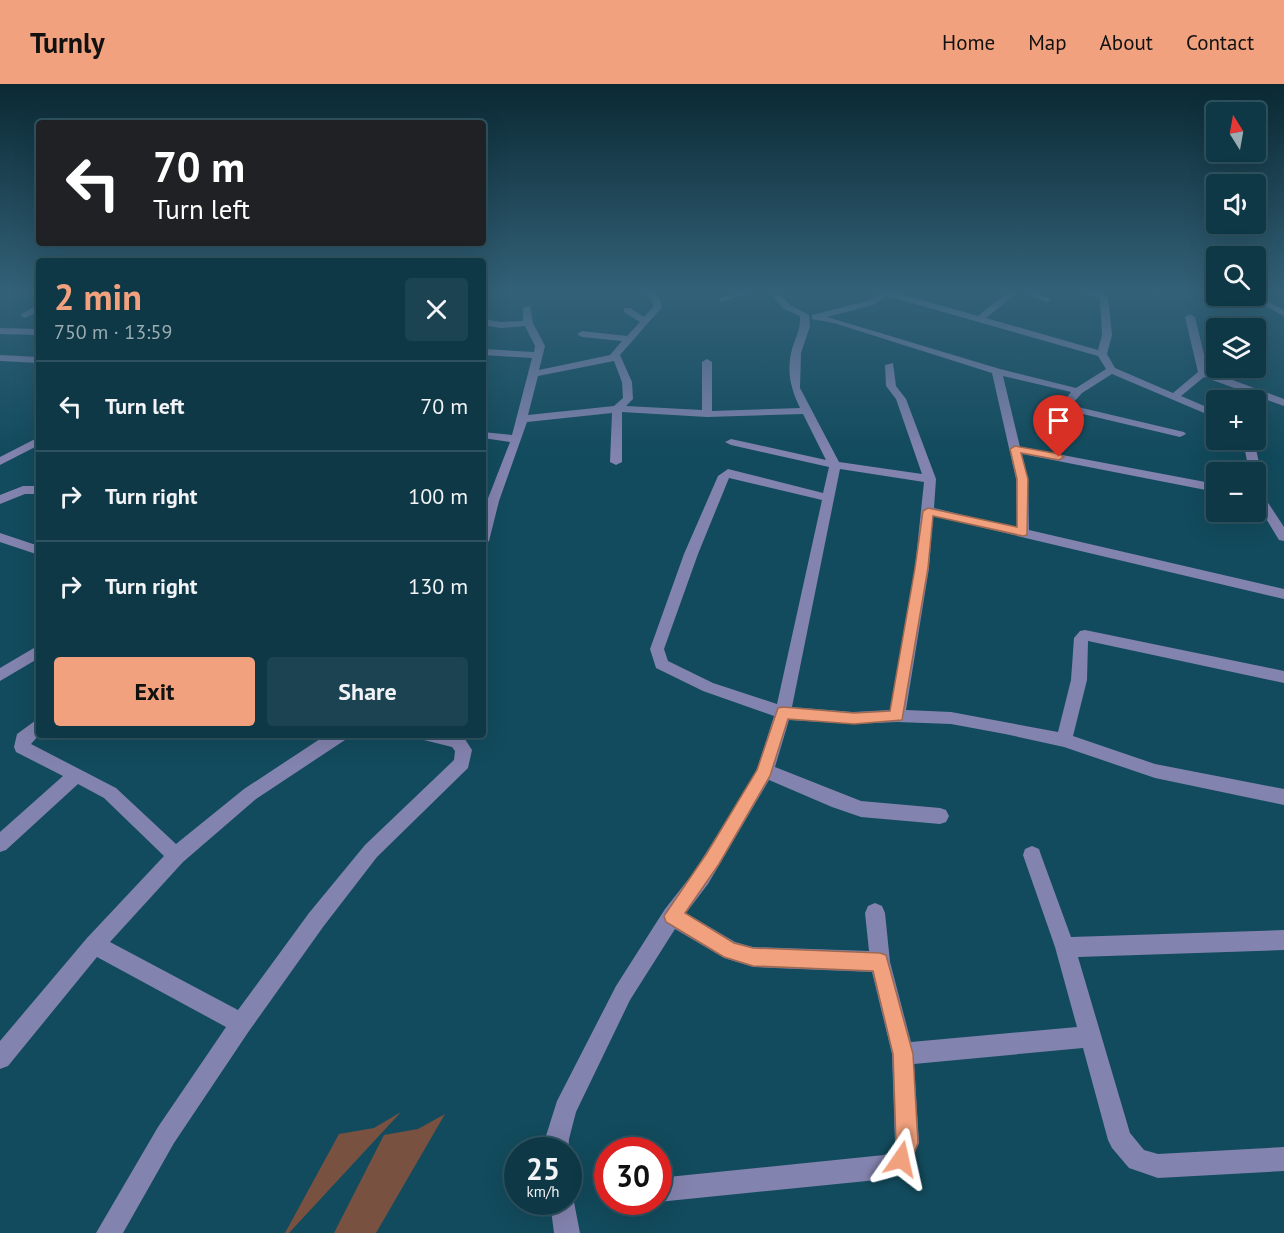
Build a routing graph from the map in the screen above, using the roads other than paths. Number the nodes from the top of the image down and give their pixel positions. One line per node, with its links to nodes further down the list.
1 (540, 347): 10 (street)
2 (623, 347): 11 (street)
3 (798, 347): 25 (street)
4 (918, 347): 17 (street)
5 (1077, 347): 9 (street)
6 (1104, 347): 9 (street)
7 (1197, 347): 18 (street)
8 (486, 352): 10 (street)
9 (1102, 354): 16 (street)
10 (536, 355): 19 (street)
11 (617, 357): 19 (street); 23 (street)
12 (0, 358): 13 (street)
13 (36, 360)
14 (707, 362): 26 (street)
15 (890, 365): 37 (street)
16 (1111, 370): 20 (street); 21 (street)
17 (997, 371): 20 (street); 33 (street)
18 (1203, 373): 21 (street); 22 (street)
19 (533, 374): 27 (street)
20 (1078, 391): 28 (street)
21 (1175, 396): 24 (street)
22 (1284, 403)
23 (617, 410): 26 (street); 27 (street); 35 (street)
24 (1206, 410)
25 (805, 411): 26 (street); 36 (street)
26 (707, 414)
27 (523, 418): 30 (street)
28 (1180, 434)
29 (486, 435): 30 (street)
30 (517, 439): 41 (street)
31 (731, 441): 36 (street)
32 (36, 442): 34 (street)
33 (1015, 449): 38 (street); 46 (street)
34 (0, 462)
35 (616, 462)
36 (836, 465): 37 (street); 40 (street)
37 (930, 479): 44 (street)
38 (1206, 486)
39 (36, 490): 42 (street)
40 (829, 498): 54 (street); 54 (street)
41 (488, 499): 45 (street)
42 (0, 500)
43 (1266, 510): 48 (street)
44 (928, 511): 46 (street); 55 (street)
45 (486, 516)
46 (1023, 532): 50 (street)
47 (0, 537): 49 (street)
48 (1284, 537)
49 (36, 550)
50 (1284, 594)
51 (36, 653): 52 (street)
52 (0, 675)
53 (1284, 677): 59 (street)
54 (783, 712): 55 (street); 60 (street)
55 (897, 716): 59 (street)
56 (36, 728): 61 (street)
57 (334, 738): 66 (street)
58 (444, 738): 73 (street)
59 (1064, 740): 62 (street)
60 (765, 771): 63 (street); 68 (street)
61 (75, 776): 64 (street); 66 (street)
62 (1284, 797)
63 (940, 816)
64 (0, 844)
65 (1032, 855): 71 (street)
66 (176, 856): 70 (street)
67 (875, 913): 72 (street)
68 (672, 916): 72 (street); 77 (street)
69 (1284, 940): 71 (street)
70 (94, 945): 73 (street); 76 (street)
71 (1065, 947): 74 (street)
72 (880, 962): 75 (street)
73 (242, 1023): 81 (street)
74 (1091, 1036): 75 (street); 78 (street)
75 (903, 1054): 79 (street)
76 (0, 1058)
77 (558, 1137)
78 (1284, 1159)
79 (672, 1189)
80 (564, 1215): 82 (street)
81 (110, 1233)
82 (567, 1233)

